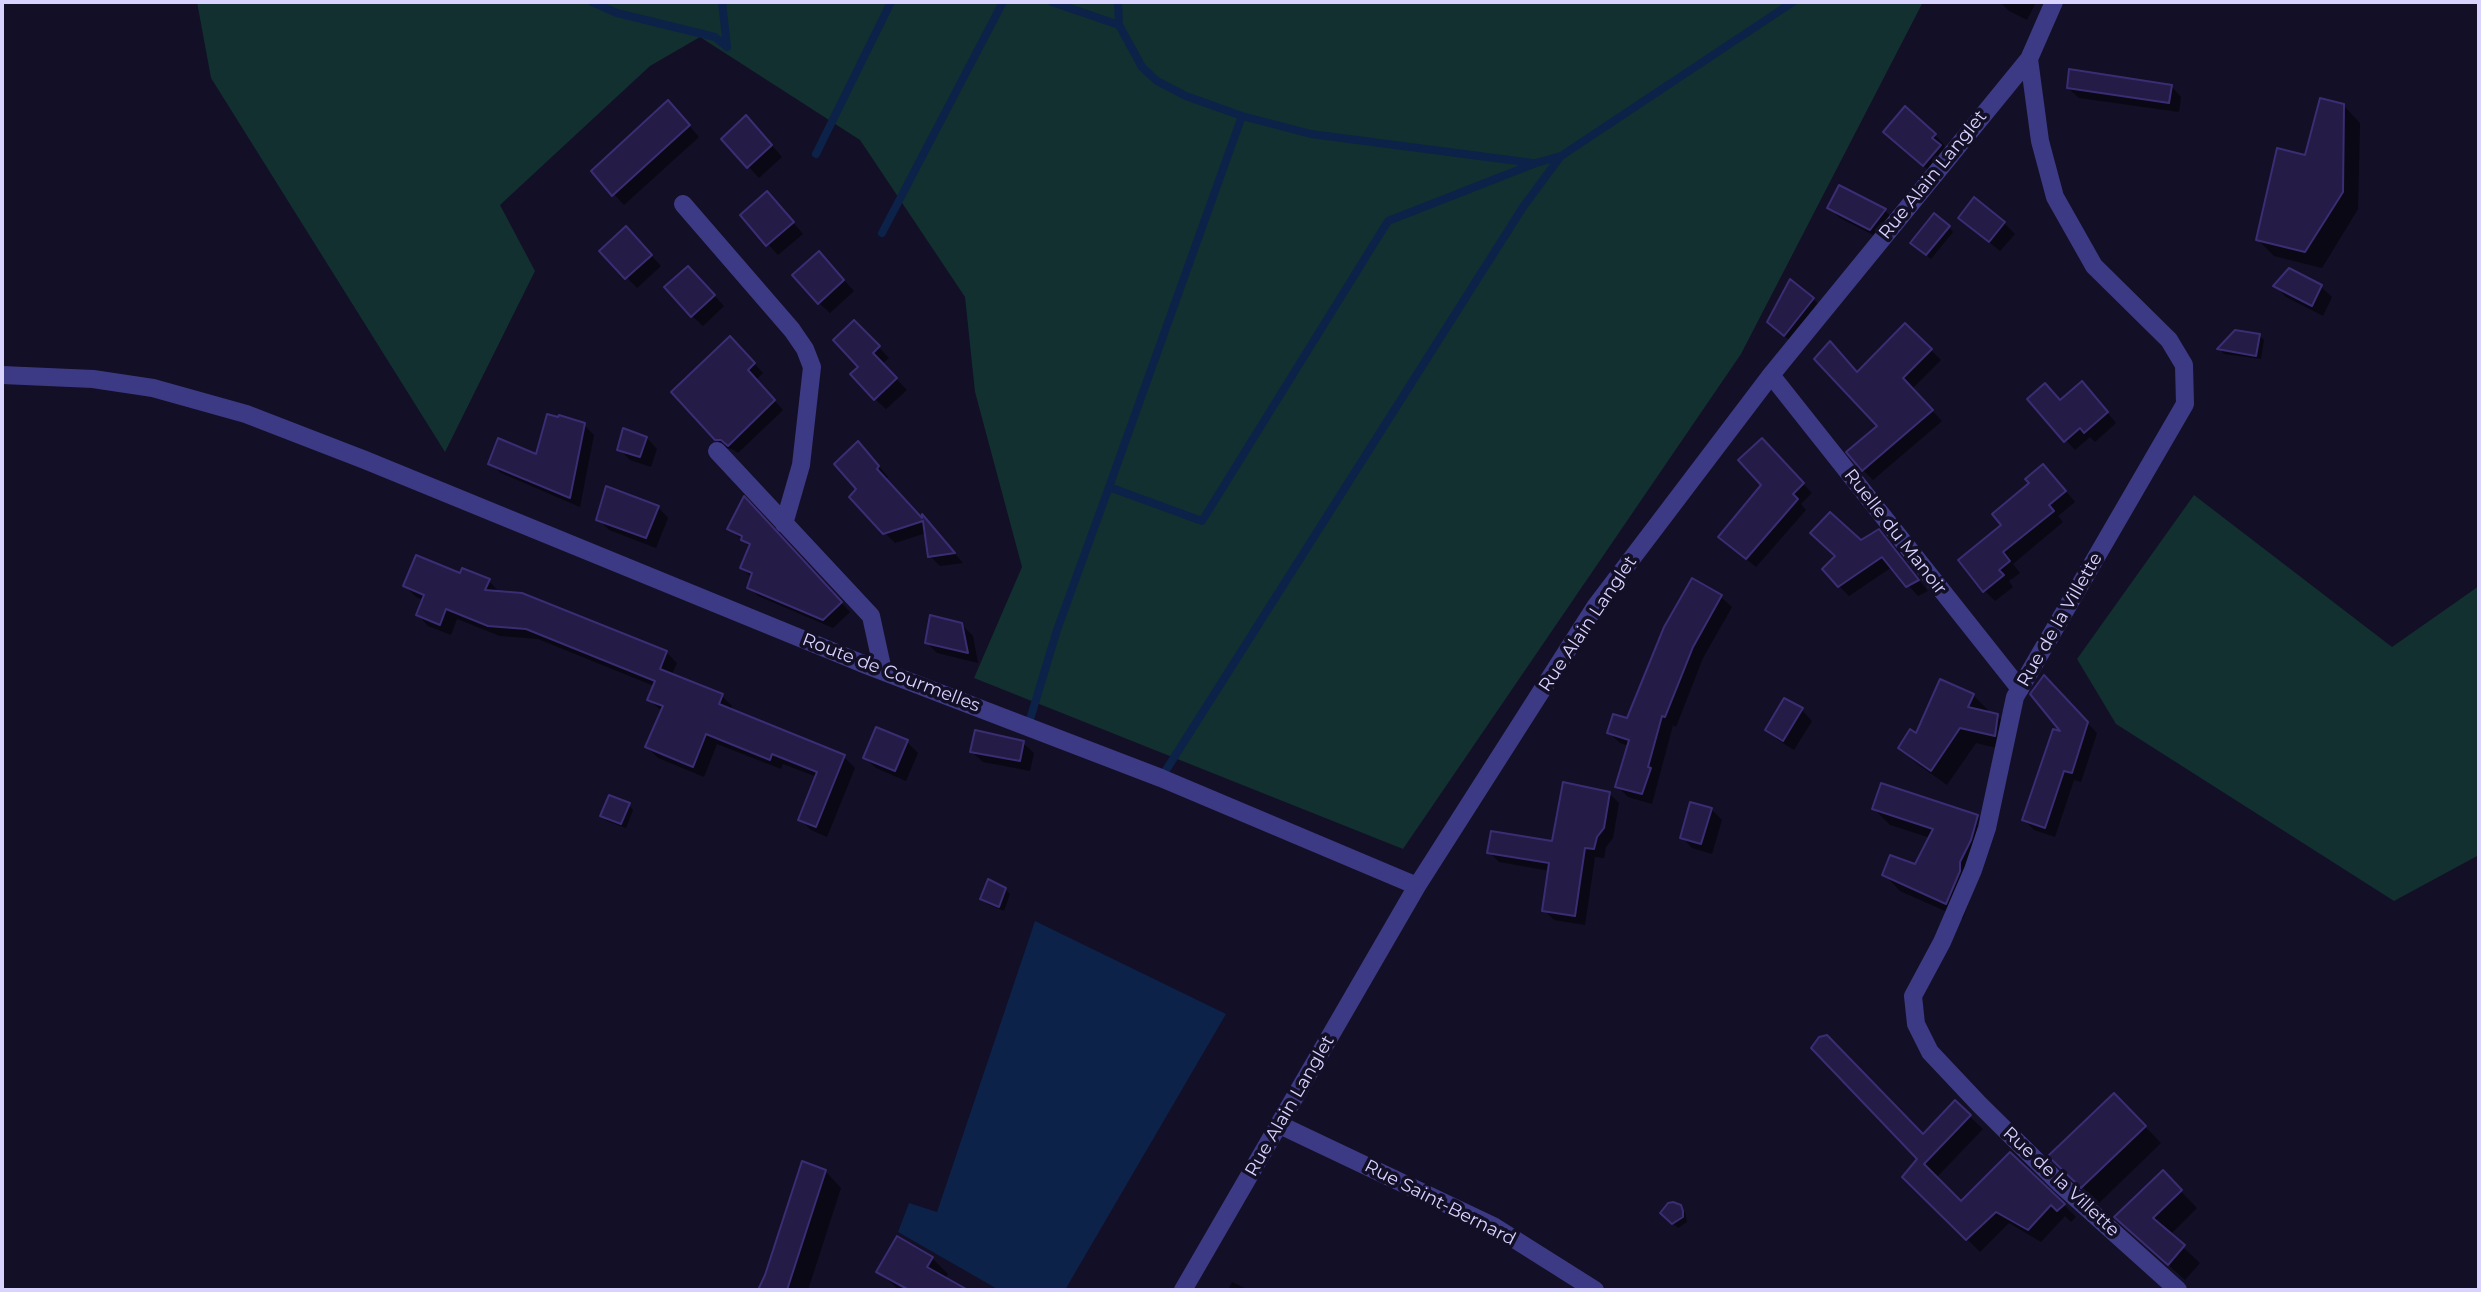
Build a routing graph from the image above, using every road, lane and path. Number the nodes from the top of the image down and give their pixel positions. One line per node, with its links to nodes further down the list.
1 (2054, 2): 2 (street, Rue Alain Langlet)
2 (2029, 59): 5 (street, Rue Alain Langlet); 9 (street, Rue de la Villette)
3 (684, 204): 7 (street)
4 (2, 374): 8 (street, Route de Courmelles)
5 (1771, 375): 9 (street, Ruelle du Manoir); 10 (street, Rue Alain Langlet)
6 (717, 452): 7 (street)
7 (784, 524): 8 (street)
8 (883, 671): 10 (street, Route de Courmelles)
9 (2020, 689): 14 (street, Rue de la Villette)
10 (1417, 886): 11 (street, Rue Alain Langlet)
11 (1280, 1125): 12 (street, Rue Alain Langlet); 13 (street, Rue Saint-Bernard)
12 (1183, 1290)
13 (1595, 1290)
14 (2178, 1290)

